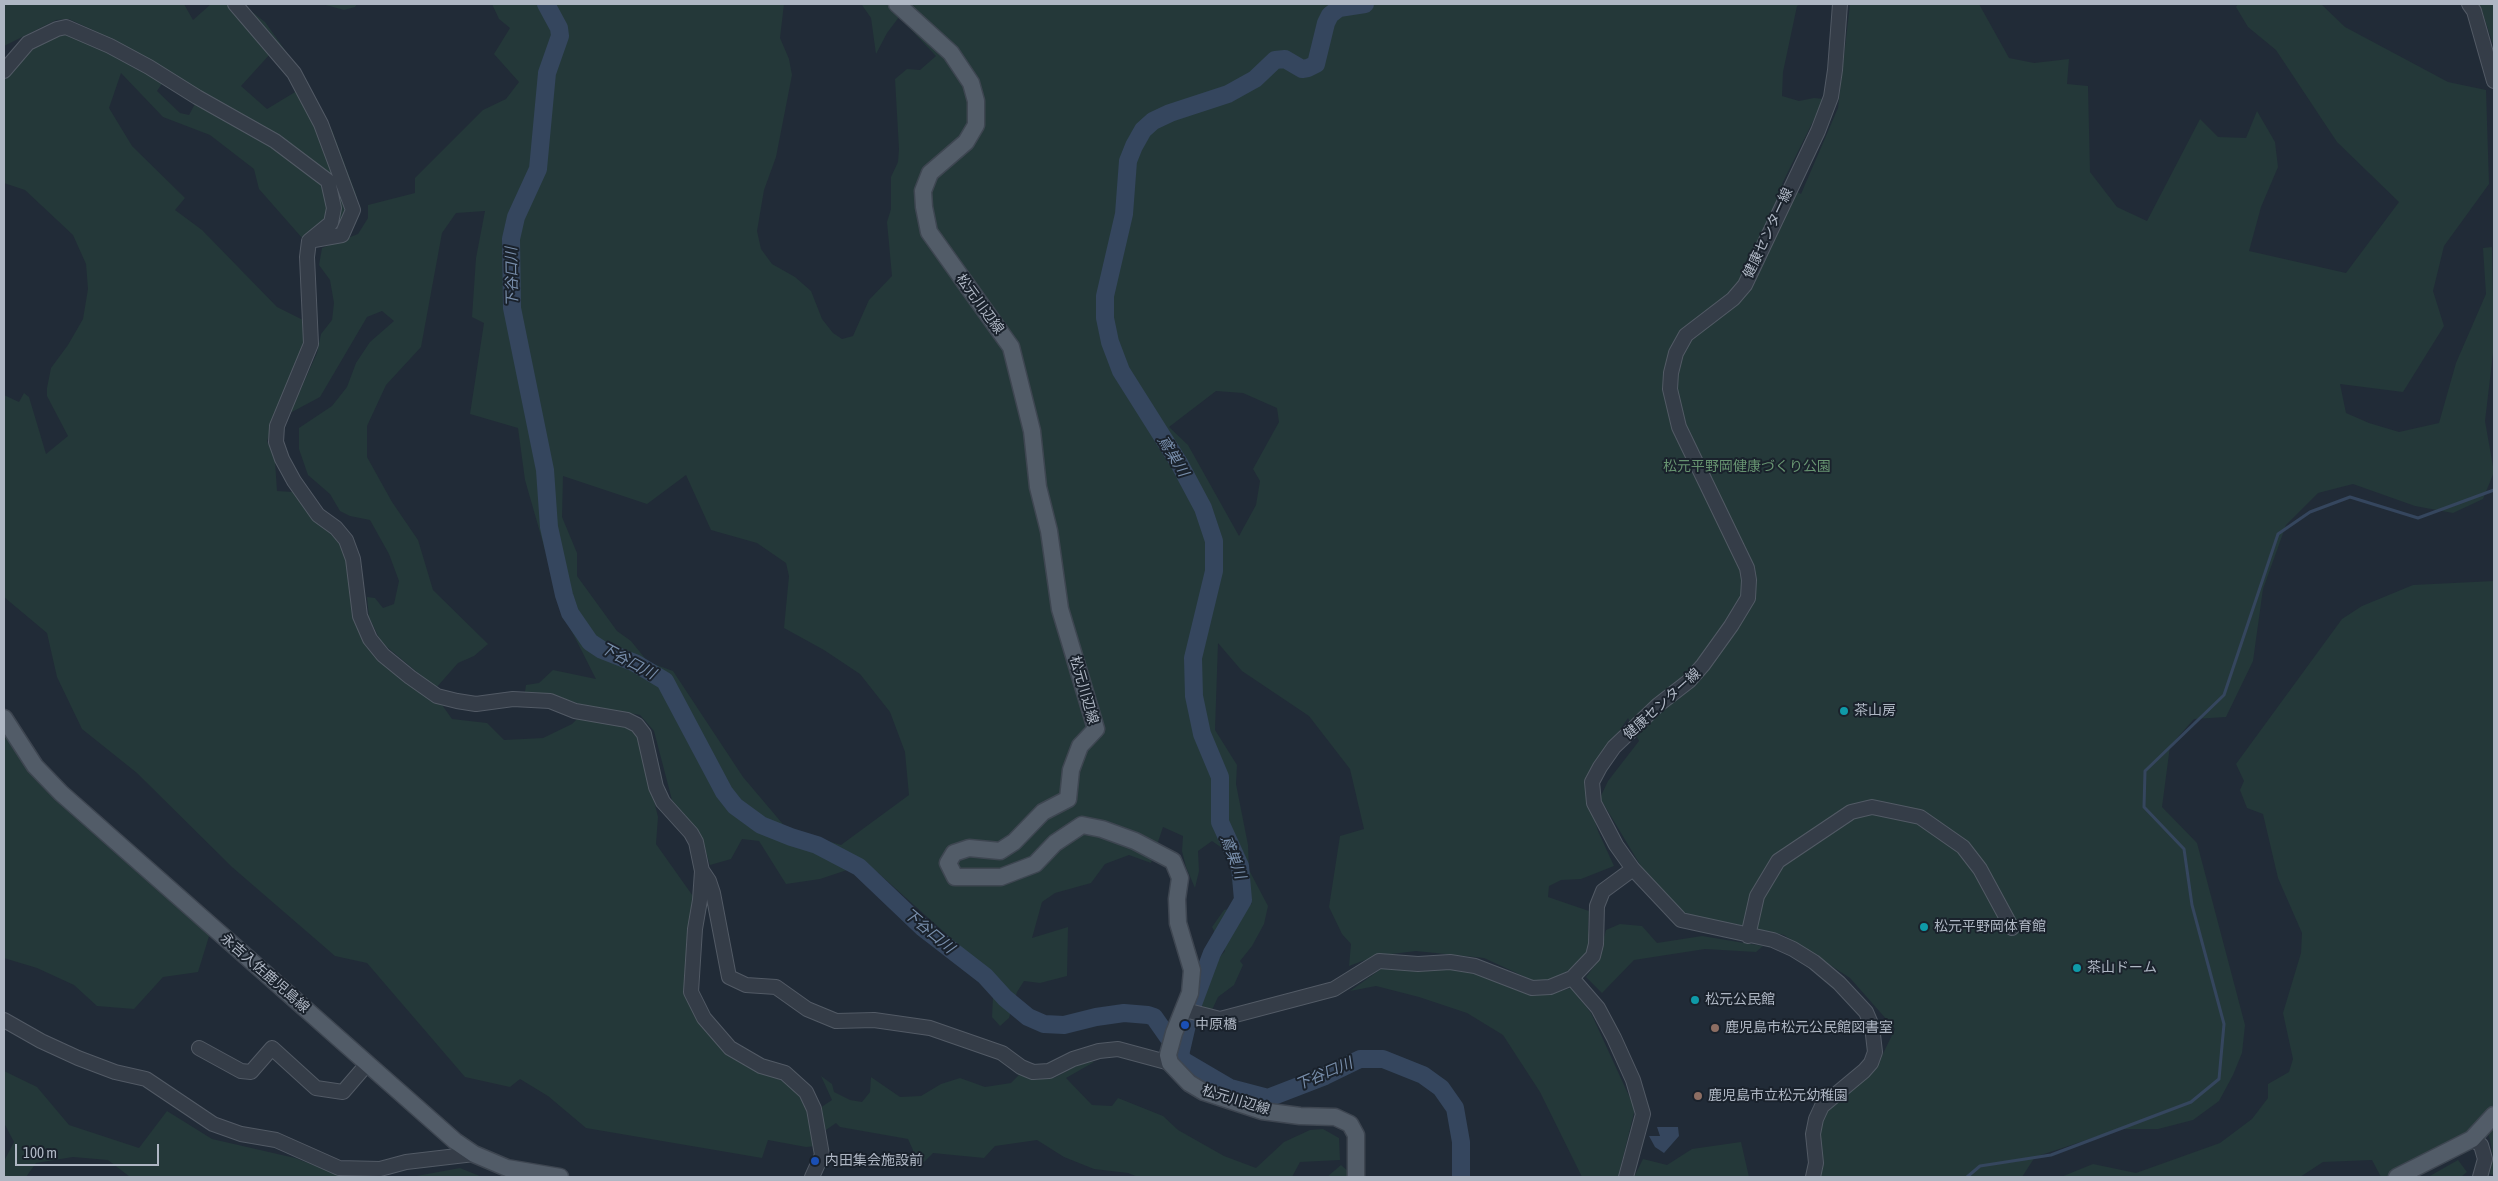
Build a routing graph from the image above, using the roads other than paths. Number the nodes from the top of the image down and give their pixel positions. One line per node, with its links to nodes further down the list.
1 (235, 4): 7 (street)
2 (897, 4): 14 (main road, 松元川辺線)
3 (1840, 4): 9 (street, 健康センター線)
4 (2469, 4): 6 (street)
5 (4, 71): 7 (street)
6 (2494, 81)
7 (309, 242): 10 (street)
8 (4, 718): 18 (main road, 永吉入佐鹿児島線)
9 (1633, 869): 12 (street, 健康センター線); 13 (street)
10 (702, 872): 17 (street); 23 (street)
11 (2012, 928): 12 (street)
12 (1748, 936): 26 (street, 健康センター線)
13 (1572, 978): 14 (street); 25 (street)
14 (1191, 1011): 17 (main road, 松元川辺線)
15 (4, 1020): 21 (street)
16 (199, 1048): 18 (street)
17 (1169, 1059): 24 (main road, 松元川辺線)
18 (368, 1063): 21 (main road, 永吉入佐鹿児島線)
19 (2494, 1115): 20 (main road)
20 (2472, 1139): 27 (main road); 28 (street)
21 (474, 1154): 22 (main road, 永吉入佐鹿児島線)
22 (560, 1177)
23 (812, 1177)
24 (1356, 1177)
25 (1626, 1177)
26 (1813, 1177)
27 (2397, 1177)
28 (2480, 1177)

